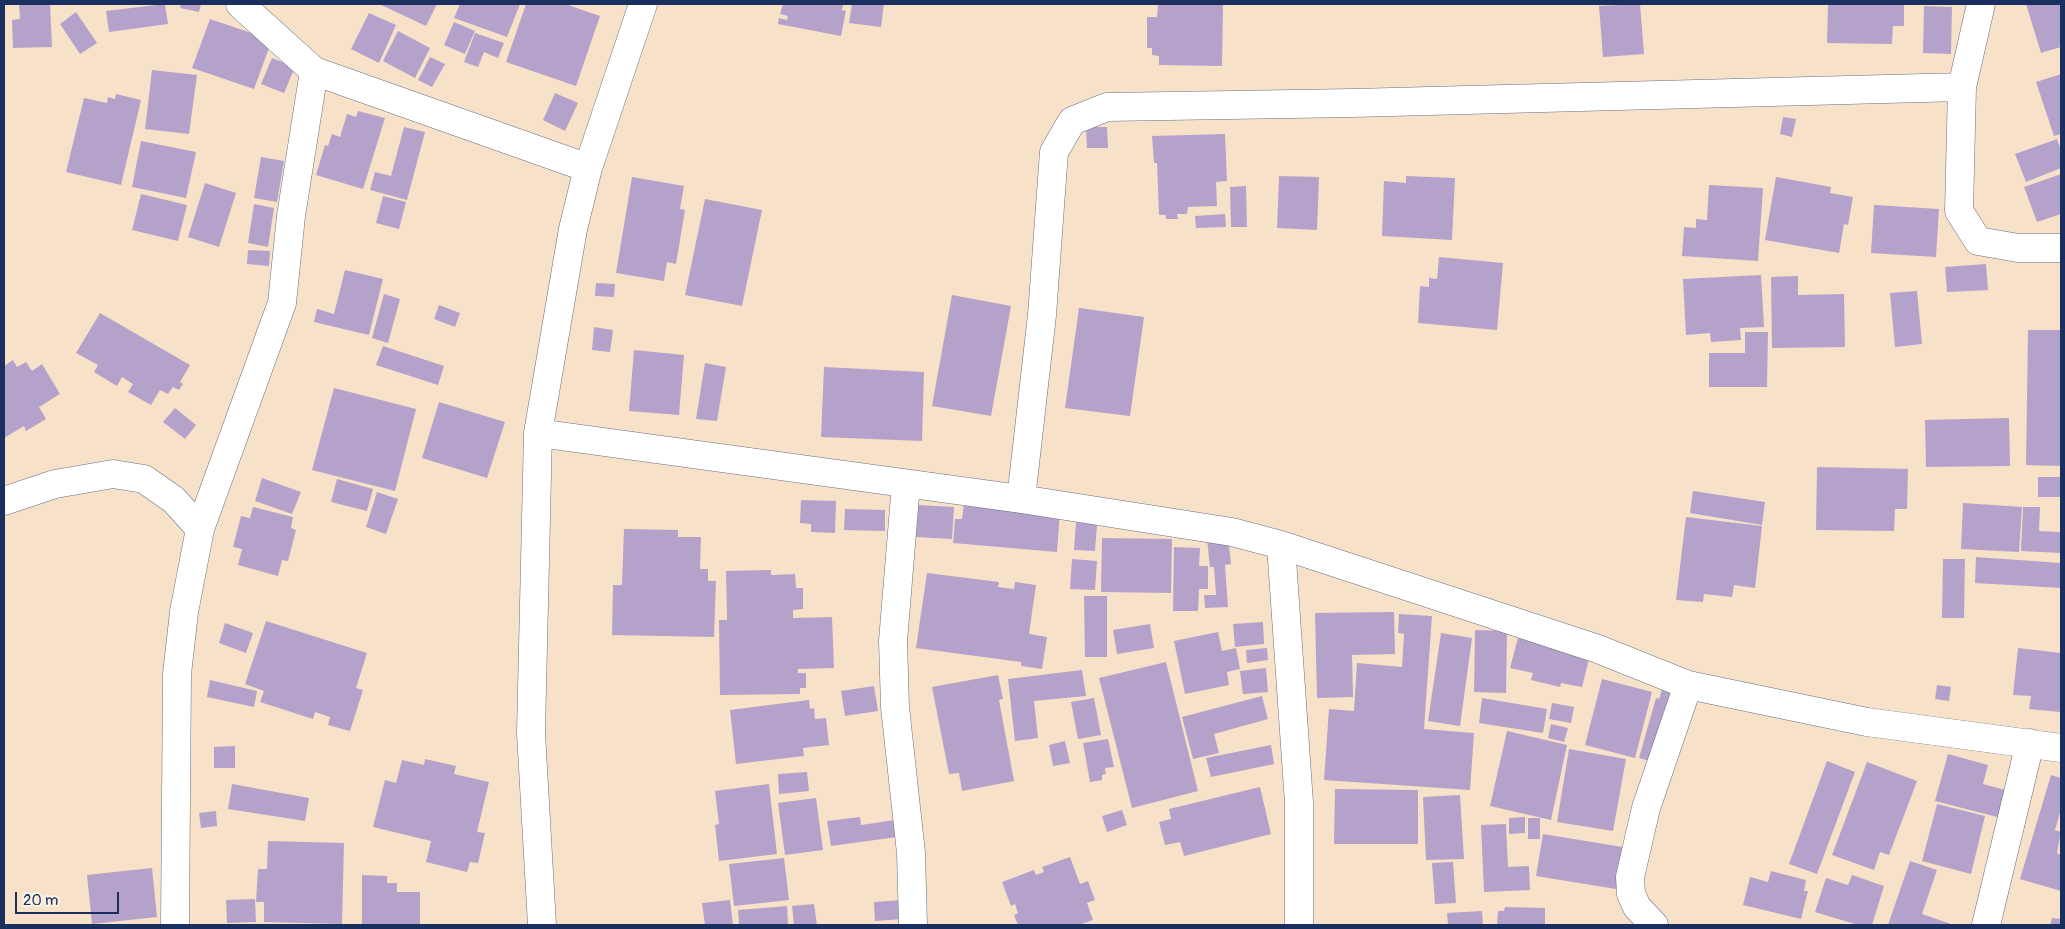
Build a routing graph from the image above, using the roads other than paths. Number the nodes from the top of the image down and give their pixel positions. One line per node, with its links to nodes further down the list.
1 (240, 4): 4 (street)
2 (642, 4): 6 (street)
3 (1982, 4): 5 (street)
4 (314, 71): 6 (street); 12 (street)
5 (1962, 87): 7 (street); 10 (street)
6 (588, 168): 8 (street)
7 (2061, 248)
8 (538, 433): 9 (street); 18 (street)
9 (906, 484): 10 (street); 19 (street)
10 (1021, 499): 13 (street)
11 (4, 500): 12 (street)
12 (200, 528): 17 (street)
13 (1280, 545): 14 (street); 20 (street)
14 (1688, 685): 15 (street); 21 (street)
15 (2030, 743): 16 (street); 22 (street)
16 (2061, 748)
17 (175, 925)
18 (542, 925)
19 (913, 925)
20 (1299, 925)
21 (1654, 925)
22 (1986, 925)

